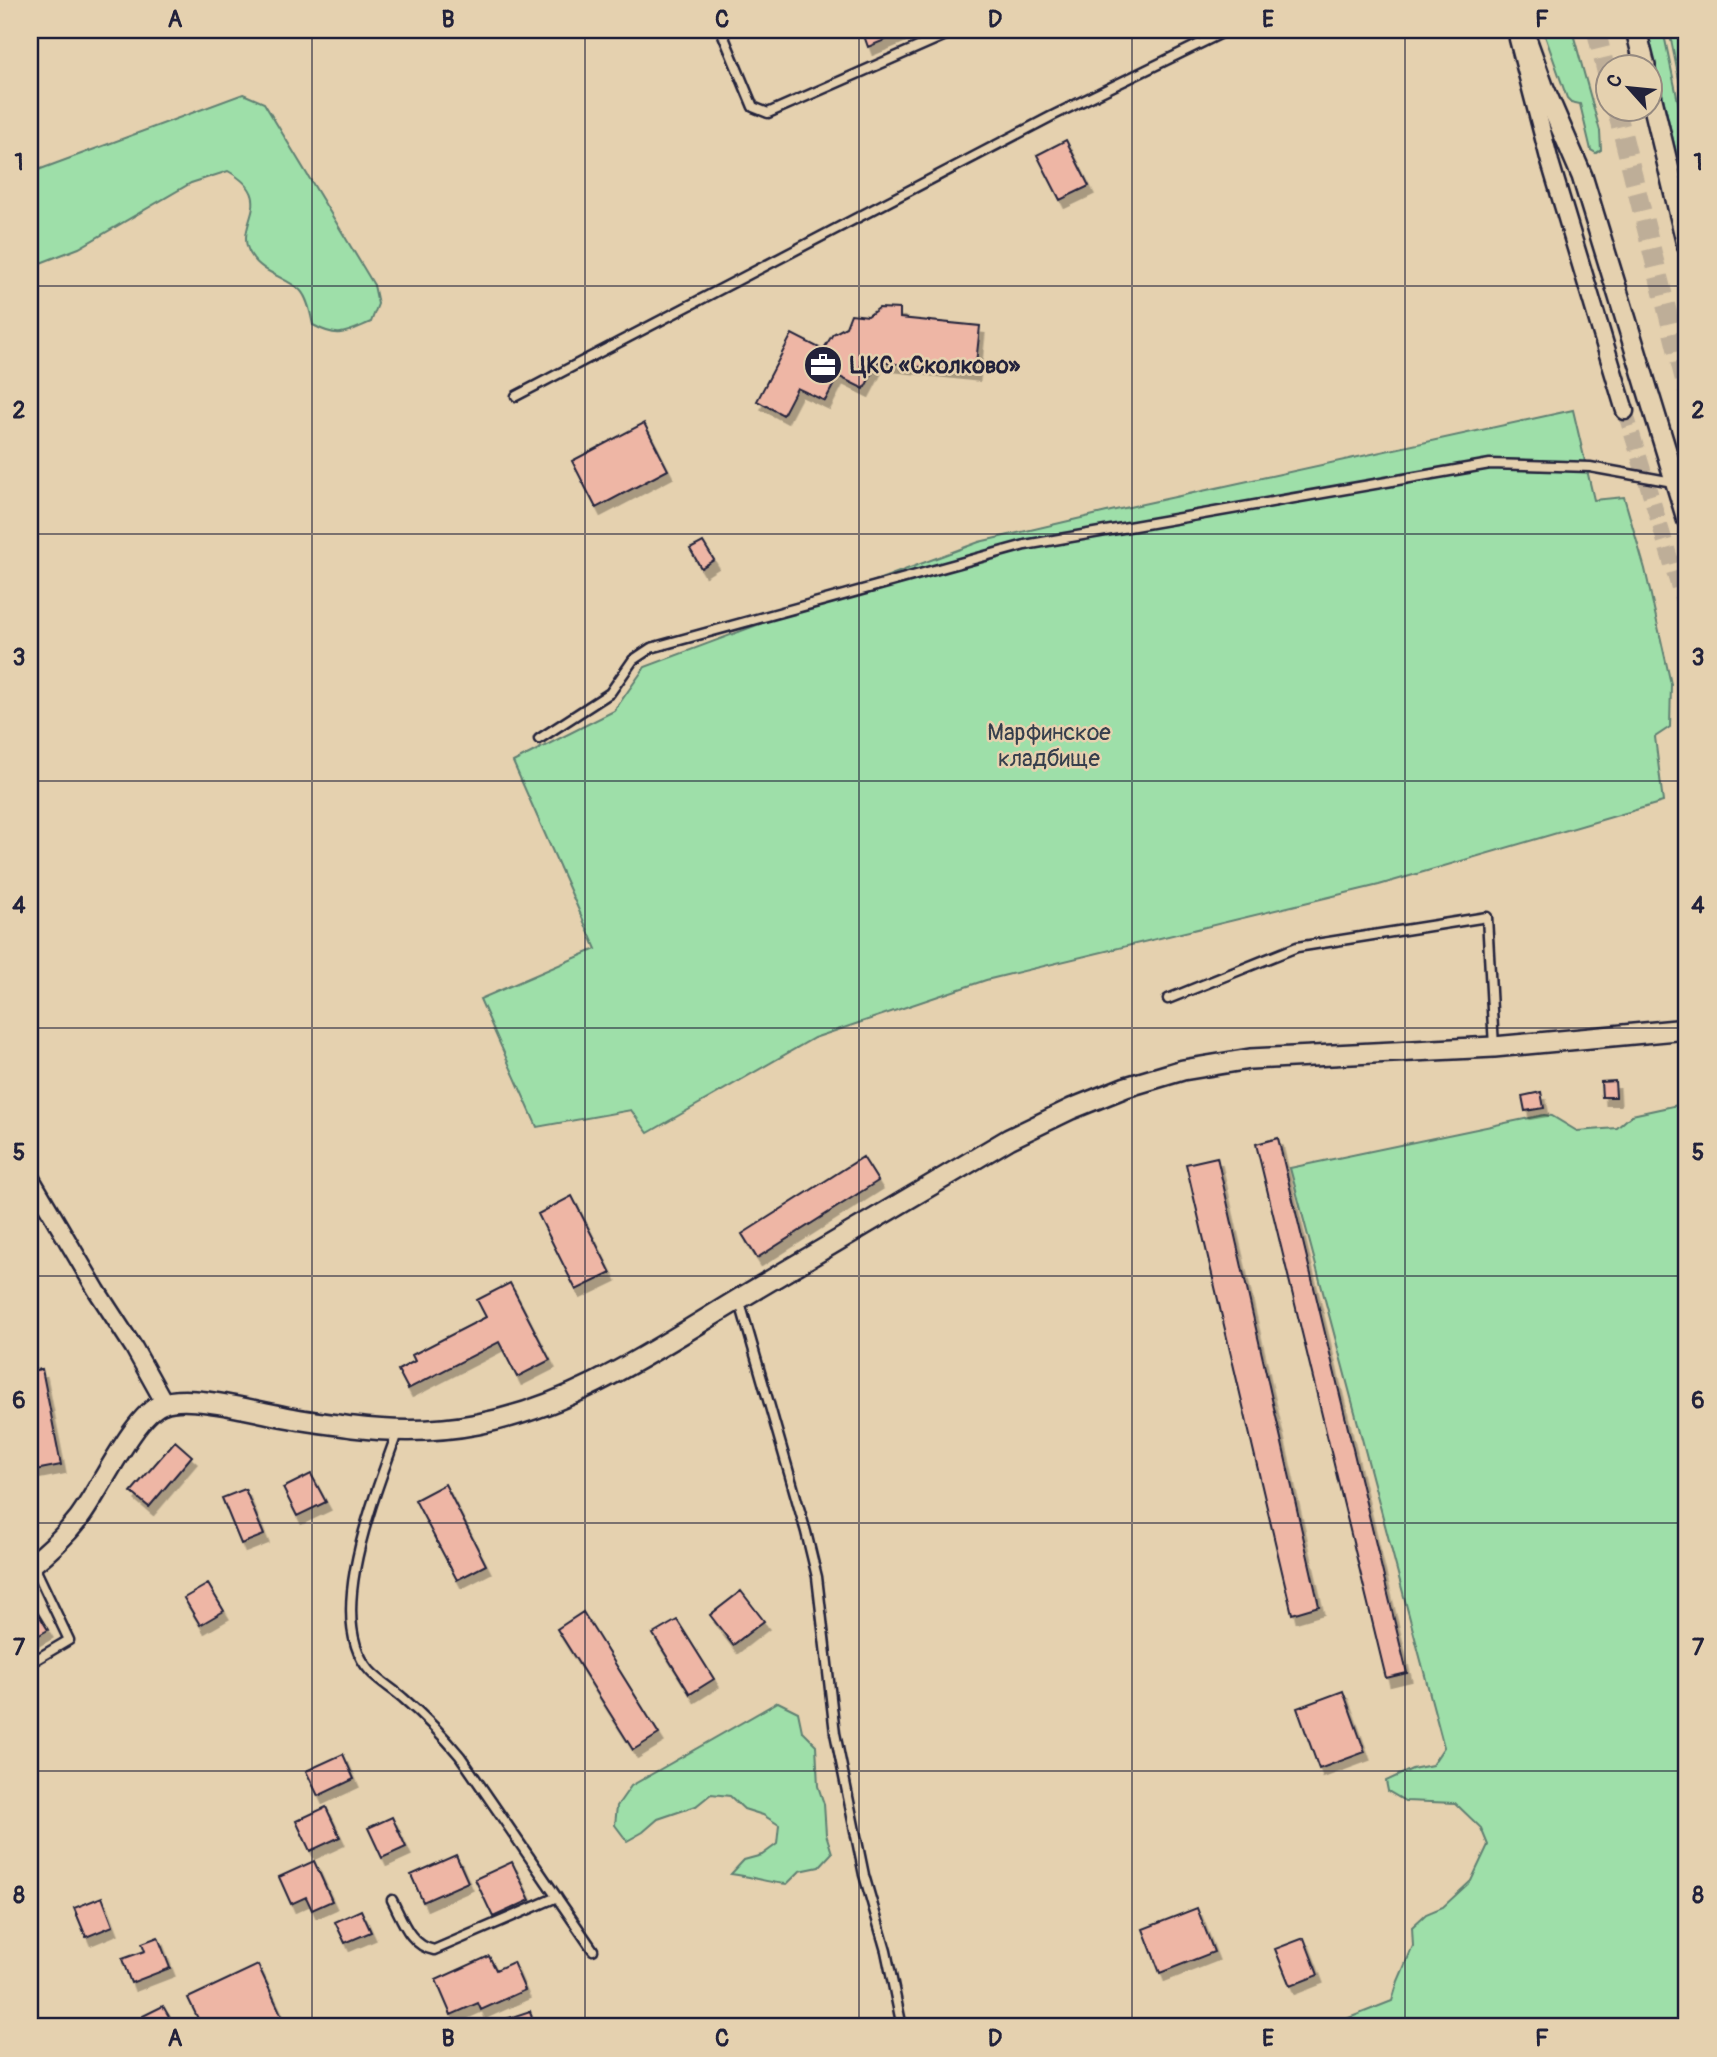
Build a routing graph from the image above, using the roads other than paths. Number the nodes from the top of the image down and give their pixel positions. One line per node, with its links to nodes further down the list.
1 (722, 30): 2 (lane)
2 (957, 30)
3 (1228, 30): 10 (lane)
4 (1516, 30): 11 (street)
5 (1523, 30): 12 (street)
6 (1636, 30): 7 (street)
7 (1642, 52)
8 (1657, 122): 9 (street)
9 (1687, 245)
10 (516, 396)
11 (1625, 411)
12 (1676, 483): 13 (street); 14 (lane)
13 (1687, 519)
14 (539, 739)
15 (1168, 999): 17 (lane)
16 (1687, 1029): 17 (street)
17 (1494, 1047): 19 (street)
18 (30, 1177): 20 (street)
19 (739, 1299): 21 (street); 27 (lane)
20 (164, 1402): 21 (street); 22 (street)
21 (398, 1430): 24 (lane)
22 (31, 1565): 23 (lane)
23 (30, 1663)
24 (557, 1897): 25 (lane); 26 (lane)
25 (392, 1900)
26 (593, 1950)
27 (902, 2027)

